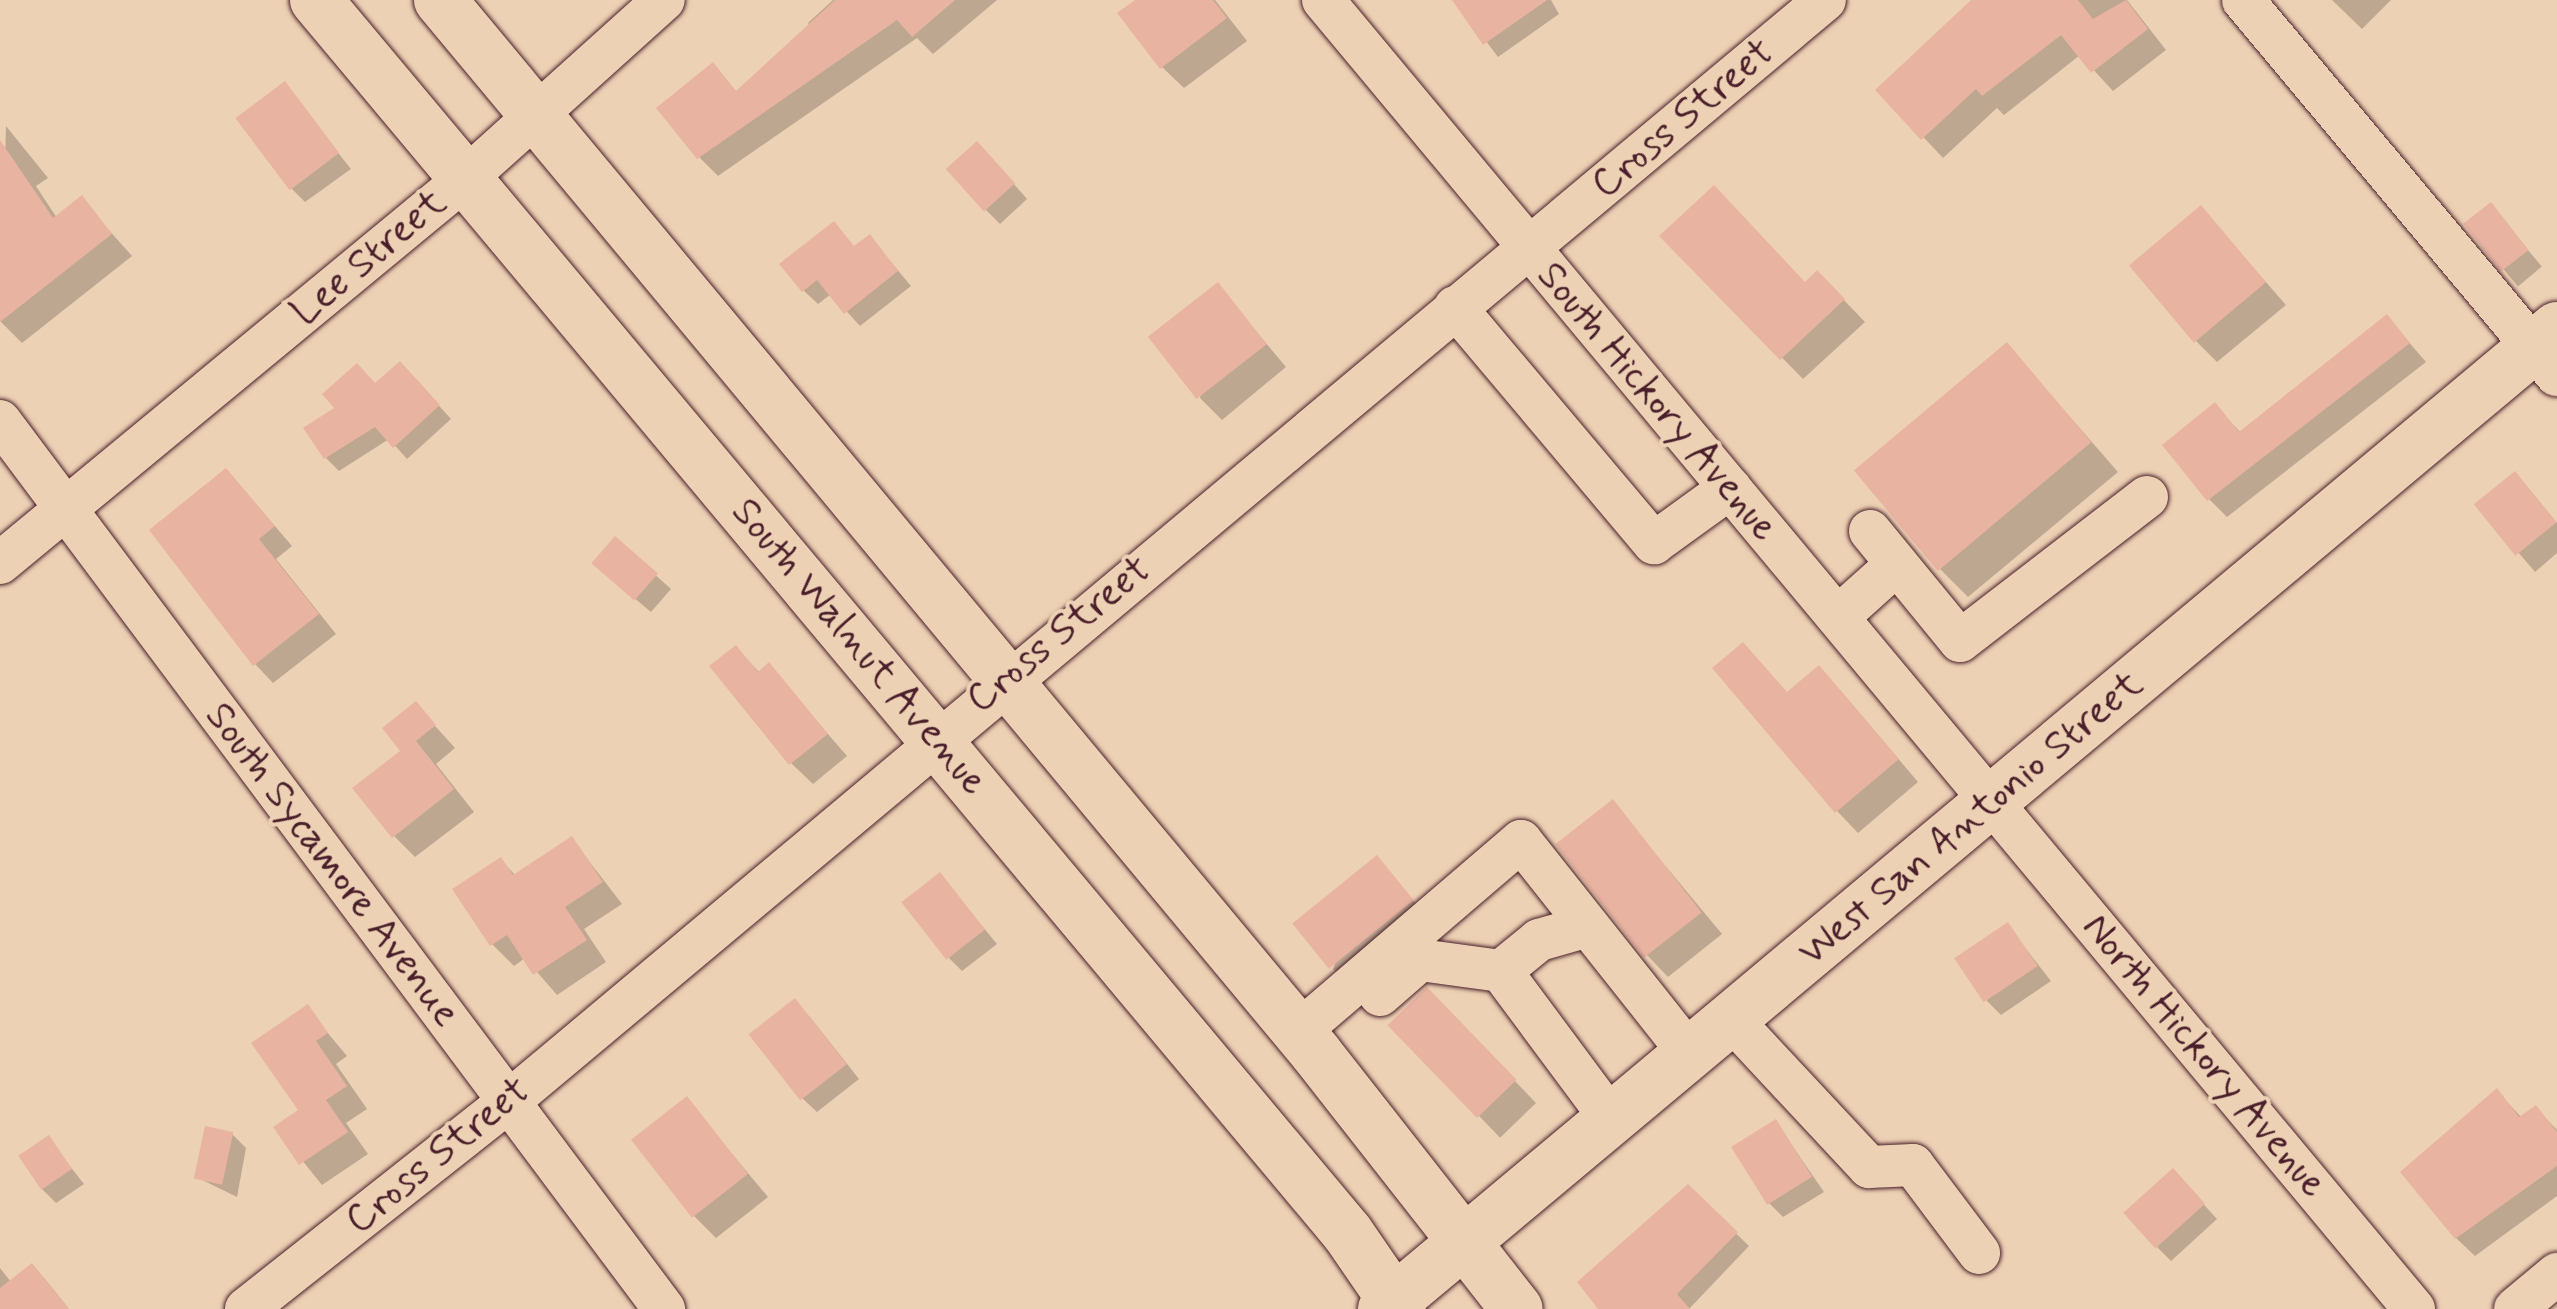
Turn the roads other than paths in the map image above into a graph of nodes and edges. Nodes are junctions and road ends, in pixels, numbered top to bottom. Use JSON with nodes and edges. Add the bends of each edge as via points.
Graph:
{"nodes":[{"id":1,"x":316,"y":0,"type":"edge"},
{"id":2,"x":440,"y":0,"type":"edge"},
{"id":3,"x":664,"y":0,"type":"edge"},
{"id":4,"x":1323,"y":0,"type":"edge"},
{"id":5,"x":1825,"y":0,"type":"edge"},
{"id":6,"x":2243,"y":0,"type":"edge"},
{"id":7,"x":532,"y":110,"type":"junction"},
{"id":8,"x":466,"y":178,"type":"junction"},
{"id":9,"x":1528,"y":248,"type":"junction"},
{"id":10,"x":1454,"y":307,"type":"junction"},
{"id":11,"x":2549,"y":350,"type":"edge"},
{"id":12,"x":0,"y":420,"type":"edge"},
{"id":13,"x":1730,"y":488,"type":"junction"},
{"id":14,"x":2147,"y":497,"type":"dead end"},
{"id":15,"x":67,"y":507,"type":"junction"},
{"id":16,"x":0,"y":563,"type":"edge"},
{"id":17,"x":1838,"y":616,"type":"junction"},
{"id":18,"x":1007,"y":680,"type":"junction"},
{"id":19,"x":934,"y":737,"type":"junction"},
{"id":20,"x":1994,"y":802,"type":"junction"},
{"id":21,"x":1588,"y":926,"type":"junction"},
{"id":22,"x":1501,"y":971,"type":"junction"},
{"id":23,"x":1730,"y":1018,"type":"junction"},
{"id":24,"x":1306,"y":1043,"type":"junction"},
{"id":25,"x":1689,"y":1053,"type":"junction"},
{"id":26,"x":508,"y":1102,"type":"junction"},
{"id":27,"x":1611,"y":1119,"type":"junction"},
{"id":28,"x":1460,"y":1242,"type":"junction"},
{"id":29,"x":1979,"y":1253,"type":"dead end"},
{"id":30,"x":2557,"y":1274,"type":"edge"},
{"id":31,"x":1392,"y":1306,"type":"edge"},
{"id":32,"x":246,"y":1309,"type":"edge"},
{"id":33,"x":664,"y":1309,"type":"edge"},
{"id":34,"x":1517,"y":1309,"type":"edge"},
{"id":35,"x":2414,"y":1309,"type":"edge"},
{"id":36,"x":2515,"y":1309,"type":"edge"}],
"edges":[{"from":1,"to":8,"type":"main road","name":"South Walnut Avenue"},
{"from":2,"to":7,"type":"main road"},
{"from":3,"to":7,"type":"street","name":"Lee Street"},
{"from":4,"to":9,"type":"street","name":"South Hickory Avenue"},
{"from":5,"to":9,"type":"street","name":"Cross Street"},
{"from":6,"to":11,"type":"street"},
{"from":7,"to":8,"type":"street","name":"Lee Street"},
{"from":7,"to":18,"type":"main road"},
{"from":8,"to":15,"type":"street","name":"Lee Street"},
{"from":8,"to":19,"type":"main road","name":"South Walnut Avenue"},
{"from":9,"to":10,"type":"street","name":"Cross Street"},
{"from":9,"to":13,"type":"street","name":"South Hickory Avenue"},
{"from":10,"to":13,"type":"street","via":[[1654,543]]},
{"from":10,"to":18,"type":"street","name":"Cross Street"},
{"from":11,"to":20,"type":"main road","name":"West San Antonio Street"},
{"from":12,"to":15,"type":"street","name":"South Sycamore Avenue"},
{"from":13,"to":17,"type":"street","name":"South Hickory Avenue"},
{"from":14,"to":17,"type":"street","via":[[1960,641],[1883,547]]},
{"from":15,"to":16,"type":"street","name":"Lee Street"},
{"from":15,"to":26,"type":"street","name":"South Sycamore Avenue"},
{"from":17,"to":20,"type":"street","name":"South Hickory Avenue"},
{"from":18,"to":19,"type":"street","name":"Cross Street"},
{"from":18,"to":24,"type":"main road"},
{"from":19,"to":26,"type":"street","name":"Cross Street"},
{"from":19,"to":31,"type":"main road","name":"South Walnut Avenue","via":[[1347,1232]]},
{"from":20,"to":23,"type":"main road","name":"West San Antonio Street"},
{"from":20,"to":35,"type":"street","name":"North Hickory Avenue"},
{"from":21,"to":22,"type":"street","via":[[1539,940]]},
{"from":21,"to":24,"type":"street","via":[[1520,841]]},
{"from":21,"to":25,"type":"street"},
{"from":22,"to":24,"type":"street","via":[[1420,960]]},
{"from":22,"to":27,"type":"street"},
{"from":23,"to":25,"type":"main road","name":"West San Antonio Street"},
{"from":23,"to":29,"type":"street","via":[[1869,1167],[1914,1165]]},
{"from":24,"to":28,"type":"main road"},
{"from":25,"to":27,"type":"main road","name":"West San Antonio Street"},
{"from":26,"to":32,"type":"street","name":"Cross Street"},
{"from":26,"to":33,"type":"street","name":"South Sycamore Avenue"},
{"from":27,"to":28,"type":"main road","name":"West San Antonio Street"},
{"from":28,"to":31,"type":"main road","name":"West San Antonio Street"},
{"from":28,"to":34,"type":"main road"},
{"from":30,"to":36,"type":"street"}]}
